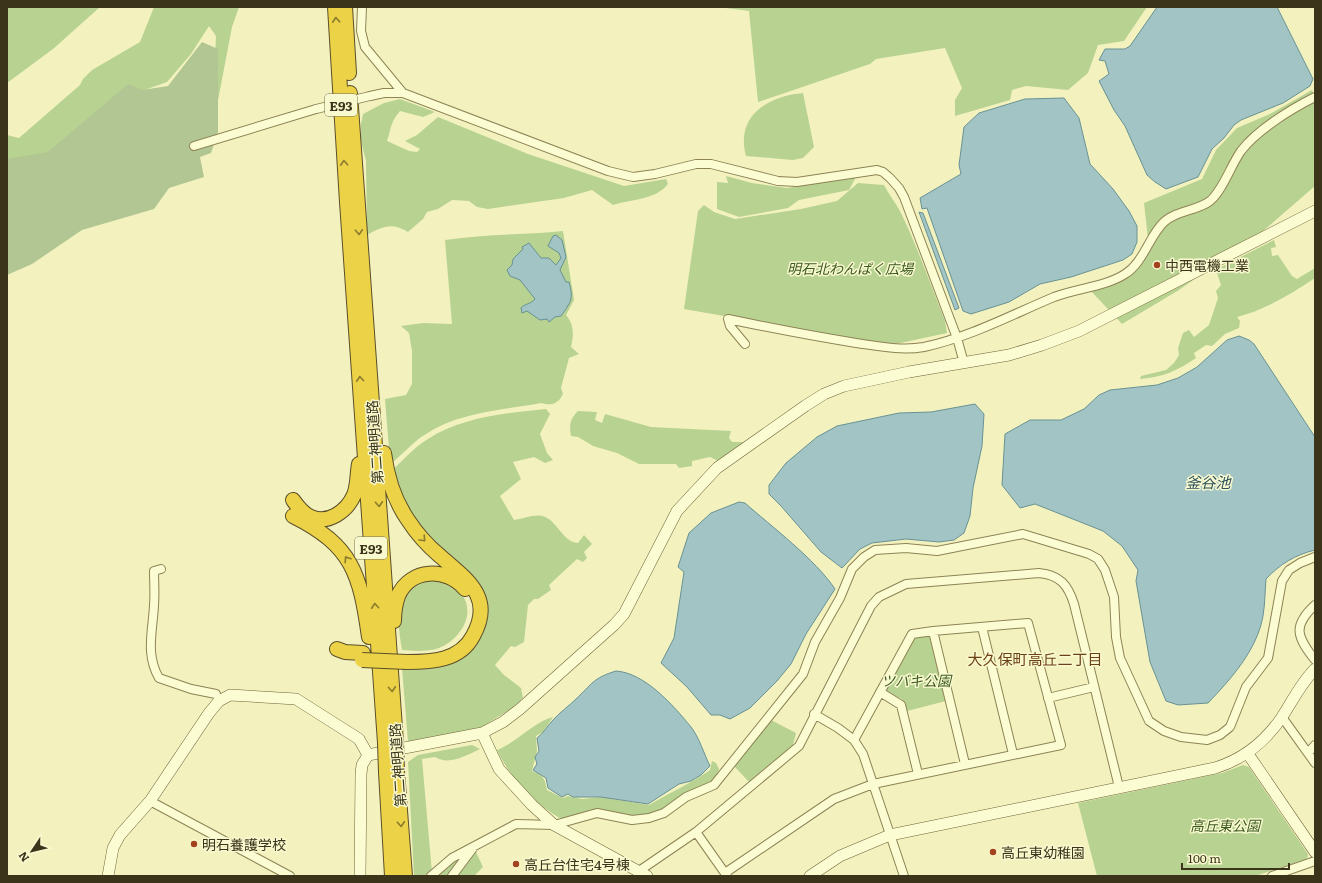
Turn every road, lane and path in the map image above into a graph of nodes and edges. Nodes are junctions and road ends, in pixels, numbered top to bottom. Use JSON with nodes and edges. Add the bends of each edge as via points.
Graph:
{"nodes":[{"id":1,"x":335,"y":7,"type":"edge"},
{"id":2,"x":345,"y":7,"type":"edge"},
{"id":3,"x":362,"y":7,"type":"edge"},
{"id":4,"x":403,"y":93,"type":"junction"},
{"id":5,"x":1315,"y":97,"type":"edge"},
{"id":6,"x":194,"y":146,"type":"dead end"},
{"id":7,"x":352,"y":198,"type":"junction"},
{"id":8,"x":1315,"y":211,"type":"edge"},
{"id":9,"x":957,"y":338,"type":"junction"},
{"id":10,"x":745,"y":344,"type":"dead end"},
{"id":11,"x":366,"y":353,"type":"junction"},
{"id":12,"x":964,"y":363,"type":"junction"},
{"id":13,"x":364,"y":439,"type":"junction"},
{"id":14,"x":293,"y":500,"type":"dead end"},
{"id":15,"x":293,"y":516,"type":"dead end"},
{"id":16,"x":1315,"y":557,"type":"edge"},
{"id":17,"x":161,"y":570,"type":"dead end"},
{"id":18,"x":1315,"y":605,"type":"edge"},
{"id":19,"x":982,"y":627,"type":"junction"},
{"id":20,"x":933,"y":631,"type":"junction"},
{"id":21,"x":389,"y":646,"type":"junction"},
{"id":22,"x":339,"y":654,"type":"dead end"},
{"id":23,"x":406,"y":658,"type":"junction"},
{"id":24,"x":1315,"y":660,"type":"edge"},
{"id":25,"x":1315,"y":669,"type":"edge"},
{"id":26,"x":1094,"y":688,"type":"junction"},
{"id":27,"x":880,"y":692,"type":"junction"},
{"id":28,"x":1048,"y":698,"type":"junction"},
{"id":29,"x":218,"y":701,"type":"junction"},
{"id":30,"x":381,"y":704,"type":"junction"},
{"id":31,"x":814,"y":714,"type":"junction"},
{"id":32,"x":1282,"y":717,"type":"junction"},
{"id":33,"x":482,"y":733,"type":"junction"},
{"id":34,"x":854,"y":740,"type":"junction"},
{"id":35,"x":390,"y":743,"type":"junction"},
{"id":36,"x":1315,"y":745,"type":"edge"},
{"id":37,"x":1308,"y":753,"type":"junction"},
{"id":38,"x":1013,"y":754,"type":"junction"},
{"id":39,"x":1248,"y":754,"type":"junction"},
{"id":40,"x":368,"y":755,"type":"junction"},
{"id":41,"x":1315,"y":763,"type":"edge"},
{"id":42,"x":965,"y":764,"type":"junction"},
{"id":43,"x":392,"y":772,"type":"junction"},
{"id":44,"x":918,"y":774,"type":"junction"},
{"id":45,"x":873,"y":784,"type":"junction"},
{"id":46,"x":1119,"y":787,"type":"junction"},
{"id":47,"x":150,"y":801,"type":"junction"},
{"id":48,"x":554,"y":825,"type":"junction"},
{"id":49,"x":696,"y":832,"type":"junction"},
{"id":50,"x":890,"y":835,"type":"junction"},
{"id":51,"x":474,"y":846,"type":"junction"},
{"id":52,"x":1315,"y":852,"type":"edge"},
{"id":53,"x":1315,"y":861,"type":"edge"},
{"id":54,"x":643,"y":873,"type":"edge"},
{"id":55,"x":726,"y":874,"type":"edge"},
{"id":56,"x":1284,"y":874,"type":"edge"},
{"id":57,"x":108,"y":876,"type":"edge"},
{"id":58,"x":290,"y":876,"type":"edge"},
{"id":59,"x":360,"y":876,"type":"edge"},
{"id":60,"x":392,"y":876,"type":"edge"},
{"id":61,"x":405,"y":876,"type":"edge"},
{"id":62,"x":431,"y":876,"type":"edge"},
{"id":63,"x":452,"y":876,"type":"edge"},
{"id":64,"x":810,"y":876,"type":"edge"},
{"id":65,"x":904,"y":876,"type":"edge"},
{"id":66,"x":1272,"y":876,"type":"edge"}],
"edges":[{"from":7,"to":1,"type":"highway","name":"第二神明道路","number":"E93","one_way":true},
{"from":2,"to":7,"type":"highway","name":"第二神明道路","number":"E93"},
{"from":3,"to":4,"type":"street","via":[[361,31],[365,47]]},
{"from":4,"to":6,"type":"street","bridge":true,"via":[[384,93],[316,109]]},
{"from":4,"to":9,"type":"street","via":[[600,169],[633,177],[696,164],[711,164],[778,181],[797,182],[854,172],[883,172],[904,197]]},
{"from":5,"to":9,"type":"street","via":[[1273,123],[1241,151],[1211,200],[1164,222],[1125,274],[1054,297],[1019,314]]},
{"from":7,"to":11,"type":"highway","name":"第二神明道路","number":"E93"},
{"from":7,"to":11,"type":"highway","name":"第二神明道路","number":"E93","one_way":true,"via":[[361,260]]},
{"from":8,"to":12,"type":"street","via":[[1079,331],[1009,355]]},
{"from":9,"to":10,"type":"street","via":[[924,347],[888,348],[728,319],[730,326]]},
{"from":9,"to":12,"type":"street"},
{"from":13,"to":11,"type":"highway","name":"第二神明道路","number":"E93","one_way":true},
{"from":11,"to":21,"type":"highway","name":"第二神明道路","number":"E93","one_way":true},
{"from":11,"to":23,"type":"highway","one_way":true,"via":[[391,486],[407,520],[421,538],[468,580],[475,589],[480,606],[477,629],[472,639],[457,653],[445,659]]},
{"from":12,"to":33,"type":"street","via":[[869,380],[824,394],[717,468],[677,511],[624,614],[520,709]]},
{"from":13,"to":14,"type":"highway","via":[[354,496],[341,512],[332,518],[311,517],[301,511]]},
{"from":30,"to":13,"type":"highway","name":"第二神明道路","number":"E93","one_way":true},
{"from":30,"to":15,"type":"highway","one_way":true,"via":[[373,671],[363,597],[353,568],[330,539]]},
{"from":16,"to":48,"type":"street","via":[[1289,570],[1282,582],[1268,658],[1246,687],[1230,727],[1220,735],[1207,740],[1181,737],[1164,731],[1149,721],[1120,658],[1114,597],[1105,570],[1098,559],[1023,534],[937,550],[875,550],[852,569],[840,598],[815,642],[803,674],[714,785],[686,796],[664,813],[649,818],[632,820],[597,813]]},
{"from":17,"to":29,"type":"street","via":[[154,571],[154,606],[150,635],[153,667],[159,678],[190,689],[216,694]]},
{"from":18,"to":24,"type":"street","via":[[1304,615],[1298,630],[1302,643]]},
{"from":19,"to":20,"type":"street"},
{"from":19,"to":28,"type":"street","via":[[1028,623]]},
{"from":19,"to":38,"type":"street"},
{"from":20,"to":27,"type":"street","via":[[912,634]]},
{"from":20,"to":42,"type":"street"},
{"from":21,"to":23,"type":"highway","via":[[398,595],[408,583],[421,575],[433,573],[447,575],[458,581],[469,593],[472,603],[474,613],[469,631],[458,644],[442,652]]},
{"from":21,"to":35,"type":"highway","name":"第二神明道路","number":"E93","one_way":true},
{"from":22,"to":23,"type":"highway","via":[[345,652],[362,657]]},
{"from":25,"to":32,"type":"street","via":[[1306,678]]},
{"from":26,"to":28,"type":"street"},
{"from":26,"to":31,"type":"street","via":[[1072,598],[1066,584],[1050,574],[906,584],[879,597],[871,606]]},
{"from":26,"to":46,"type":"street"},
{"from":27,"to":34,"type":"street"},
{"from":27,"to":44,"type":"street","via":[[901,705]]},
{"from":28,"to":38,"type":"street","via":[[1061,745]]},
{"from":29,"to":40,"type":"street","via":[[224,697],[242,695],[296,699],[359,739]]},
{"from":29,"to":47,"type":"street"},
{"from":30,"to":35,"type":"highway","name":"第二神明道路","number":"E93"},
{"from":31,"to":34,"type":"street"},
{"from":31,"to":49,"type":"street","via":[[799,746]]},
{"from":32,"to":37,"type":"street"},
{"from":32,"to":39,"type":"street"},
{"from":33,"to":40,"type":"street"},
{"from":33,"to":48,"type":"street","via":[[499,769]]},
{"from":34,"to":45,"type":"street","via":[[863,754]]},
{"from":35,"to":43,"type":"highway","name":"第二神明道路","number":"E93","bridge":true},
{"from":36,"to":37,"type":"street"},
{"from":37,"to":41,"type":"street"},
{"from":38,"to":42,"type":"street"},
{"from":39,"to":46,"type":"street","via":[[1230,764],[1215,768]]},
{"from":39,"to":52,"type":"street"},
{"from":40,"to":59,"type":"street","via":[[362,765],[361,774]]},
{"from":42,"to":44,"type":"street"},
{"from":43,"to":60,"type":"highway","name":"第二神明道路","number":"E93"},
{"from":43,"to":61,"type":"highway","name":"第二神明道路","number":"E93","one_way":true},
{"from":44,"to":45,"type":"street"},
{"from":45,"to":50,"type":"street"},
{"from":45,"to":55,"type":"street","via":[[834,799]]},
{"from":46,"to":50,"type":"street"},
{"from":47,"to":57,"type":"street","via":[[120,835],[113,848]]},
{"from":47,"to":58,"type":"street"},
{"from":48,"to":51,"type":"street","via":[[516,824]]},
{"from":48,"to":54,"type":"street"},
{"from":49,"to":54,"type":"street"},
{"from":49,"to":55,"type":"street"},
{"from":50,"to":64,"type":"street","via":[[840,856]]},
{"from":50,"to":65,"type":"street"},
{"from":51,"to":62,"type":"street","via":[[452,858]]},
{"from":51,"to":63,"type":"street"},
{"from":53,"to":56,"type":"street"},
{"from":56,"to":66,"type":"street"}]}
